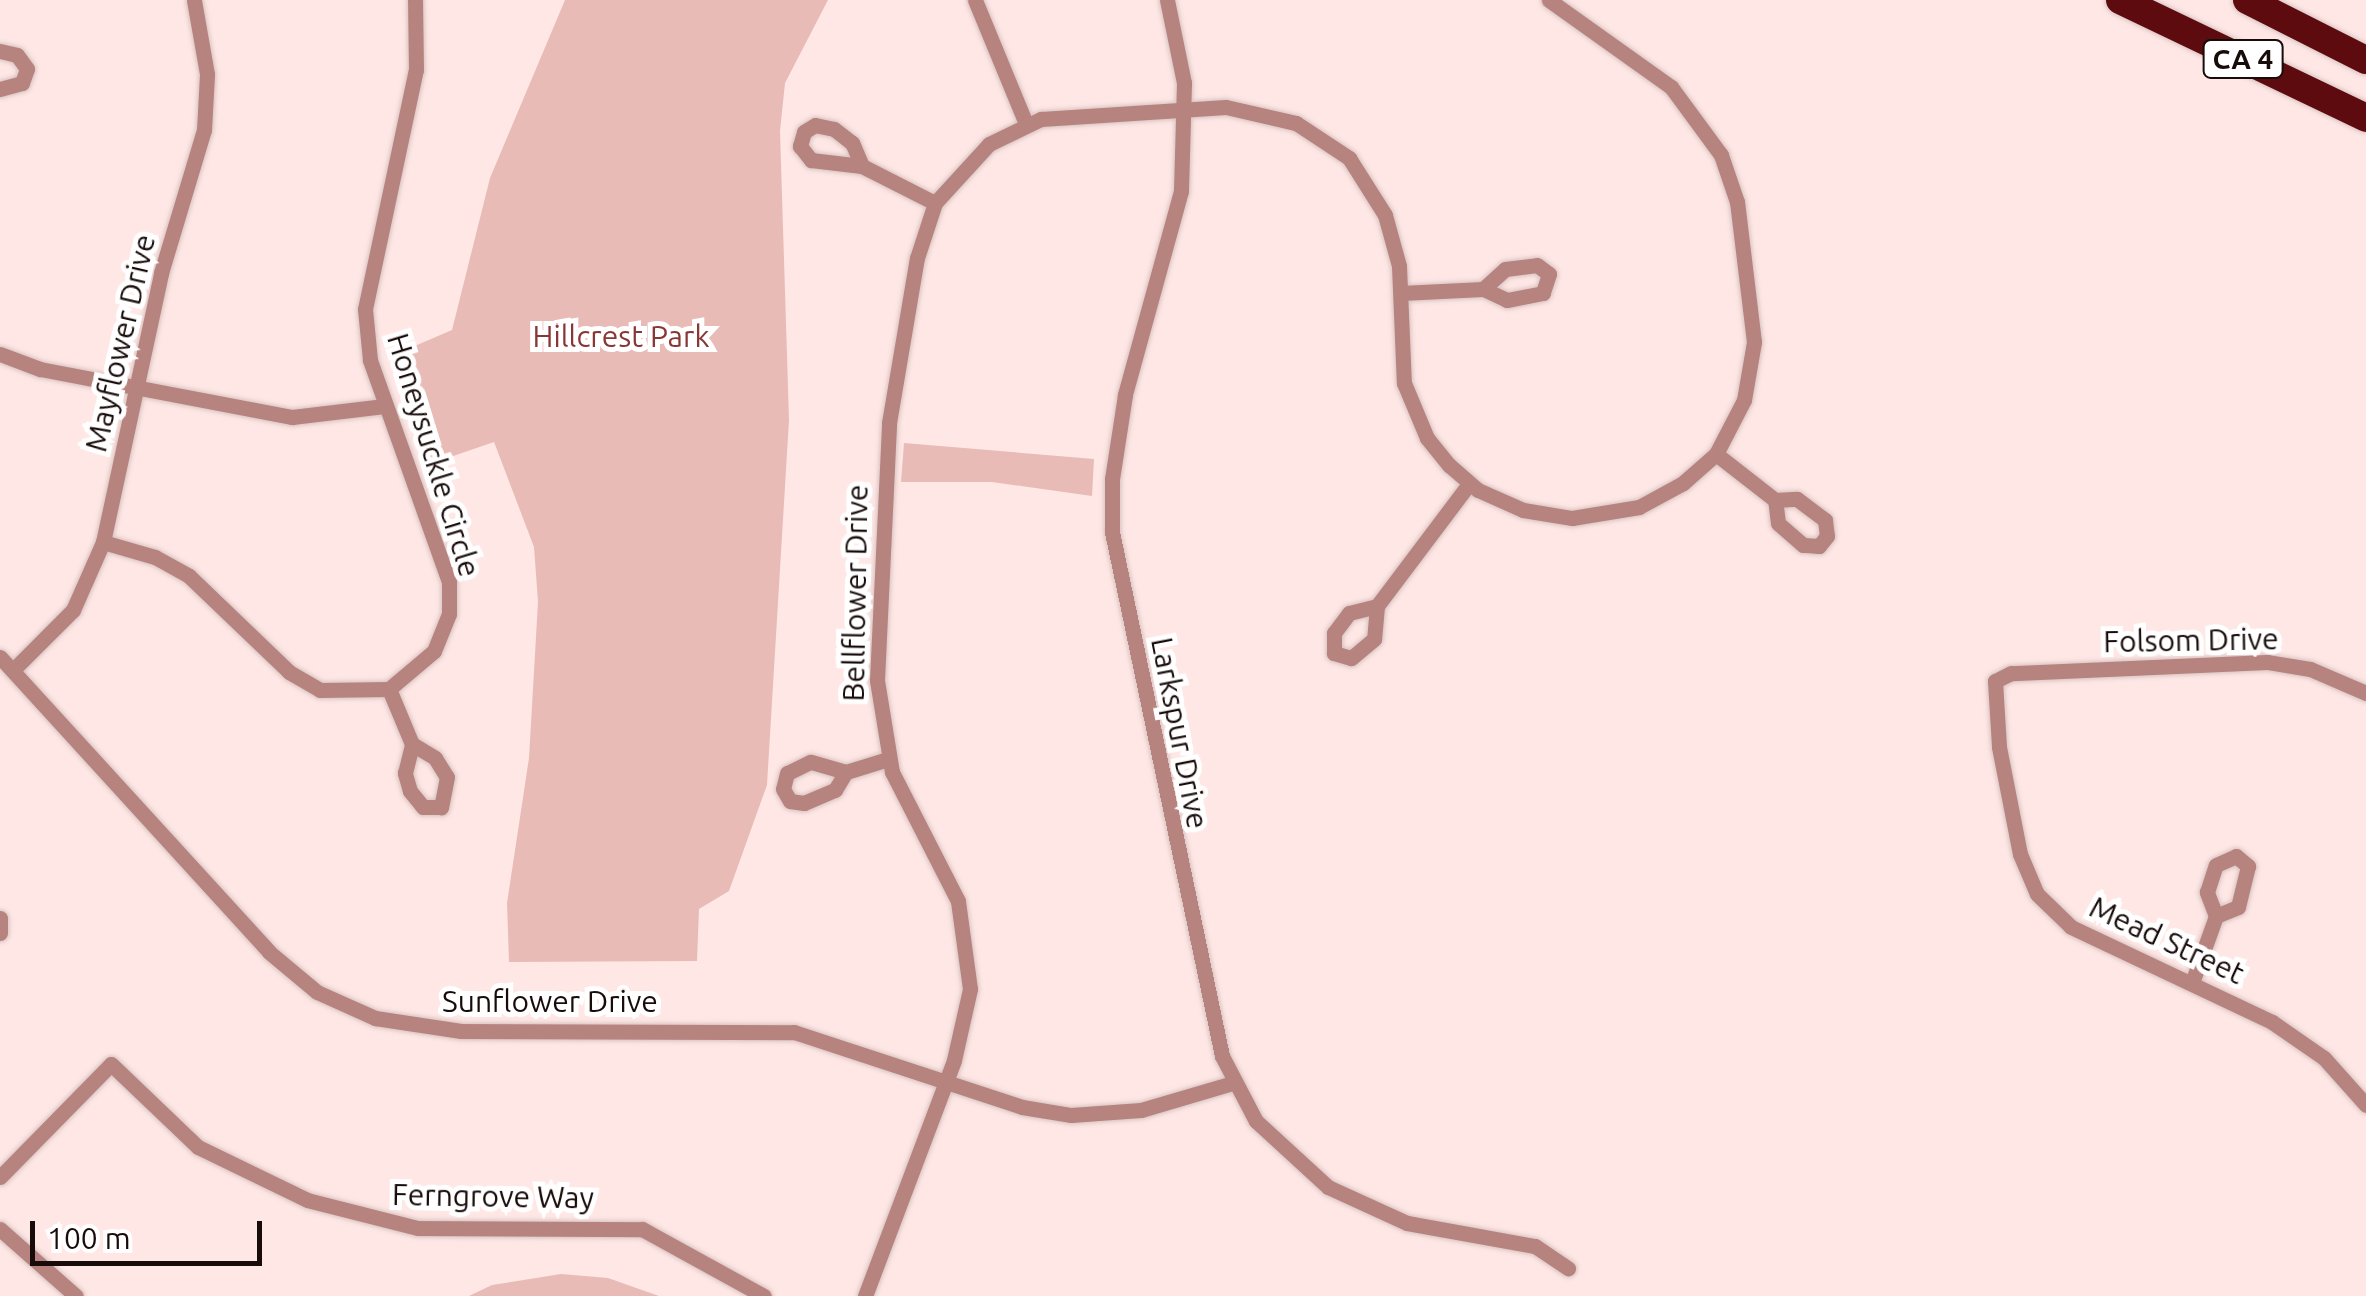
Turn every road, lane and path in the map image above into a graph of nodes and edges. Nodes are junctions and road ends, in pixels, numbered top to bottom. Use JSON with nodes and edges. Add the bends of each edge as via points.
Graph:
{"nodes":[{"id":1,"x":194,"y":0,"type":"edge"},
{"id":2,"x":414,"y":0,"type":"edge"},
{"id":3,"x":974,"y":0,"type":"edge"},
{"id":4,"x":1167,"y":0,"type":"edge"},
{"id":5,"x":1550,"y":0,"type":"edge"},
{"id":6,"x":2120,"y":0,"type":"edge"},
{"id":7,"x":2246,"y":0,"type":"edge"},
{"id":8,"x":0,"y":51,"type":"edge"},
{"id":9,"x":2366,"y":60,"type":"edge"},
{"id":10,"x":0,"y":89,"type":"edge"},
{"id":11,"x":1186,"y":107,"type":"junction"},
{"id":12,"x":2366,"y":118,"type":"edge"},
{"id":13,"x":1026,"y":124,"type":"junction"},
{"id":14,"x":862,"y":166,"type":"dead end"},
{"id":15,"x":935,"y":202,"type":"junction"},
{"id":16,"x":1483,"y":289,"type":"dead end"},
{"id":17,"x":1401,"y":292,"type":"junction"},
{"id":18,"x":0,"y":354,"type":"edge"},
{"id":19,"x":134,"y":386,"type":"junction"},
{"id":20,"x":384,"y":406,"type":"junction"},
{"id":21,"x":1716,"y":454,"type":"junction"},
{"id":22,"x":1469,"y":484,"type":"junction"},
{"id":23,"x":1774,"y":500,"type":"dead end"},
{"id":24,"x":103,"y":542,"type":"junction"},
{"id":25,"x":1377,"y":606,"type":"dead end"},
{"id":26,"x":0,"y":657,"type":"edge"},
{"id":27,"x":13,"y":670,"type":"junction"},
{"id":28,"x":2011,"y":673,"type":"joint"},
{"id":29,"x":389,"y":689,"type":"junction"},
{"id":30,"x":2366,"y":693,"type":"edge"},
{"id":31,"x":412,"y":744,"type":"dead end"},
{"id":32,"x":888,"y":759,"type":"junction"},
{"id":33,"x":846,"y":772,"type":"dead end"},
{"id":34,"x":2216,"y":916,"type":"dead end"},
{"id":35,"x":0,"y":918,"type":"edge"},
{"id":36,"x":0,"y":932,"type":"edge"},
{"id":37,"x":2193,"y":980,"type":"junction"},
{"id":38,"x":947,"y":1080,"type":"junction"},
{"id":39,"x":1233,"y":1083,"type":"junction"},
{"id":40,"x":2366,"y":1105,"type":"edge"},
{"id":41,"x":0,"y":1177,"type":"edge"},
{"id":42,"x":0,"y":1229,"type":"edge"},
{"id":43,"x":1568,"y":1268,"type":"dead end"},
{"id":44,"x":76,"y":1296,"type":"edge"},
{"id":45,"x":764,"y":1296,"type":"edge"},
{"id":46,"x":865,"y":1296,"type":"edge"}],
"edges":[{"from":1,"to":19,"type":"street","name":"Mayflower Drive","via":[[208,74],[204,130]]},
{"from":2,"to":20,"type":"street","name":"Honeysuckle Circle","via":[[416,70],[365,309]]},
{"from":3,"to":13,"type":"street"},
{"from":4,"to":11,"type":"street","name":"Larkspur Drive"},
{"from":5,"to":21,"type":"street","via":[[1672,87],[1706,128],[1731,176],[1754,342],[1744,400]]},
{"from":6,"to":12,"type":"highway","number":"CA 4"},
{"from":7,"to":9,"type":"highway","number":"CA 4"},
{"from":8,"to":10,"type":"street","via":[[17,55],[27,69],[22,83]]},
{"from":11,"to":13,"type":"street","name":"Bellflower Drive","via":[[1065,114]]},
{"from":11,"to":17,"type":"street","name":"Bellflower Drive","via":[[1274,115],[1335,145],[1385,215]]},
{"from":11,"to":39,"type":"street","name":"Larkspur Drive","via":[[1177,218],[1125,395],[1112,516],[1207,1003]]},
{"from":13,"to":15,"type":"street","name":"Bellflower Drive","via":[[970,160]]},
{"from":14,"to":15,"type":"street"},
{"from":15,"to":32,"type":"street","name":"Bellflower Drive","via":[[916,258],[888,431],[878,680]]},
{"from":16,"to":17,"type":"street"},
{"from":17,"to":22,"type":"street","name":"Bellflower Drive","via":[[1404,383],[1427,438]]},
{"from":18,"to":19,"type":"street"},
{"from":19,"to":20,"type":"street","via":[[304,418]]},
{"from":19,"to":24,"type":"street","name":"Mayflower Drive"},
{"from":20,"to":29,"type":"street","name":"Honeysuckle Circle","via":[[450,592],[434,651]]},
{"from":21,"to":22,"type":"street","via":[[1658,500],[1604,516],[1523,510]]},
{"from":21,"to":23,"type":"street"},
{"from":22,"to":25,"type":"street"},
{"from":24,"to":27,"type":"street","name":"Mayflower Drive","via":[[73,610]]},
{"from":24,"to":29,"type":"street","via":[[190,576],[312,686],[339,693]]},
{"from":26,"to":27,"type":"street","name":"Sunflower Drive"},
{"from":27,"to":38,"type":"street","name":"Sunflower Drive","via":[[270,952],[317,992],[358,1012],[461,1030],[794,1032]]},
{"from":28,"to":30,"type":"street","name":"Folsom Drive","via":[[2267,662],[2310,668]]},
{"from":28,"to":37,"type":"street","name":"Mead Street","via":[[1995,681],[1999,747],[2020,854],[2037,894],[2072,927],[2145,965]]},
{"from":29,"to":31,"type":"street"},
{"from":32,"to":33,"type":"street"},
{"from":32,"to":38,"type":"street","name":"Bellflower Drive","via":[[950,880],[967,938],[970,989]]},
{"from":34,"to":37,"type":"street"},
{"from":35,"to":36,"type":"street"},
{"from":37,"to":40,"type":"street","name":"Mead Street","via":[[2324,1058]]},
{"from":38,"to":39,"type":"street","name":"Sunflower Drive","via":[[1022,1107],[1071,1115],[1141,1110]]},
{"from":38,"to":46,"type":"street","name":"Bellflower Drive"},
{"from":39,"to":43,"type":"street","name":"Larkspur Drive","via":[[1281,1148],[1343,1196],[1408,1223],[1527,1244]]},
{"from":41,"to":45,"type":"street","name":"Ferngrove Way","via":[[110,1064],[198,1148],[307,1200],[418,1228],[642,1229]]},
{"from":42,"to":44,"type":"street"}]}
